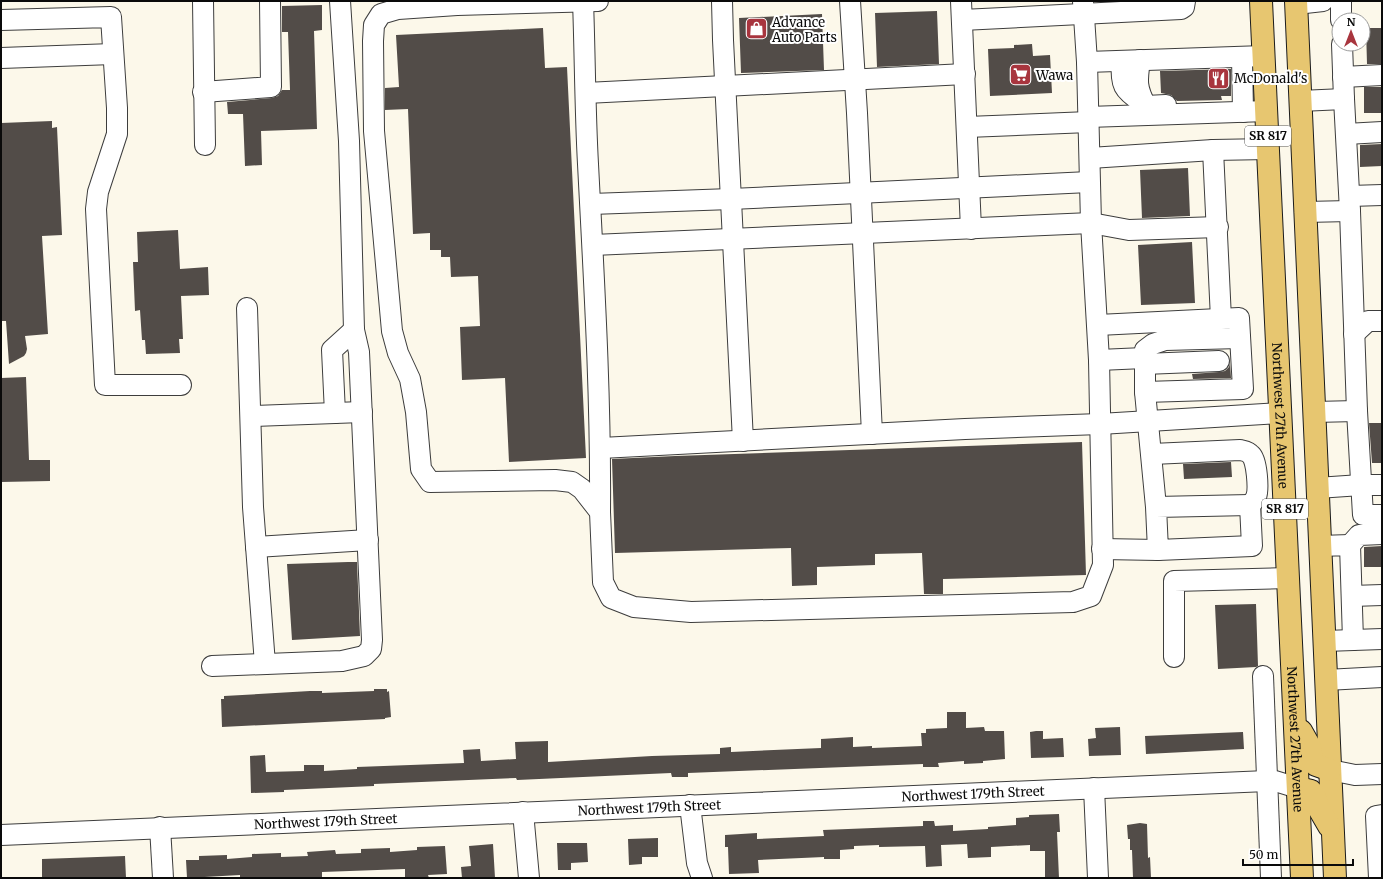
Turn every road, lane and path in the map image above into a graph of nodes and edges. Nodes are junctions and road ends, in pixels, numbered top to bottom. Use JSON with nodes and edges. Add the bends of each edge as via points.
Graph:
{"nodes":[{"id":1,"x":203,"y":1,"type":"edge"},
{"id":2,"x":270,"y":1,"type":"edge"},
{"id":3,"x":340,"y":1,"type":"edge"},
{"id":4,"x":588,"y":1,"type":"edge"},
{"id":5,"x":722,"y":1,"type":"edge"},
{"id":6,"x":850,"y":1,"type":"edge"},
{"id":7,"x":1185,"y":1,"type":"edge"},
{"id":8,"x":1261,"y":1,"type":"edge"},
{"id":9,"x":1324,"y":1,"type":"edge"},
{"id":10,"x":1341,"y":1,"type":"edge"},
{"id":11,"x":1296,"y":2,"type":"edge"},
{"id":12,"x":1084,"y":7,"type":"edge"},
{"id":13,"x":962,"y":11,"type":"edge"},
{"id":14,"x":1341,"y":12,"type":"edge"},
{"id":15,"x":1,"y":20,"type":"edge"},
{"id":16,"x":1342,"y":52,"type":"edge"},
{"id":17,"x":113,"y":54,"type":"junction"},
{"id":18,"x":1264,"y":56,"type":"junction"},
{"id":19,"x":1242,"y":57,"type":"junction"},
{"id":20,"x":1,"y":58,"type":"edge"},
{"id":21,"x":1131,"y":60,"type":"junction"},
{"id":22,"x":1087,"y":62,"type":"junction"},
{"id":23,"x":965,"y":74,"type":"junction"},
{"id":24,"x":1382,"y":75,"type":"edge"},
{"id":25,"x":1343,"y":77,"type":"junction"},
{"id":26,"x":855,"y":80,"type":"junction"},
{"id":27,"x":726,"y":86,"type":"junction"},
{"id":28,"x":203,"y":92,"type":"junction"},
{"id":29,"x":586,"y":92,"type":"junction"},
{"id":30,"x":1344,"y":99,"type":"junction"},
{"id":31,"x":1300,"y":100,"type":"junction"},
{"id":32,"x":1267,"y":111,"type":"junction"},
{"id":33,"x":1239,"y":112,"type":"junction"},
{"id":34,"x":1089,"y":119,"type":"junction"},
{"id":35,"x":967,"y":127,"type":"junction"},
{"id":36,"x":1382,"y":132,"type":"edge"},
{"id":37,"x":1346,"y":134,"type":"junction"},
{"id":38,"x":205,"y":145,"type":"dead end"},
{"id":39,"x":1268,"y":149,"type":"junction"},
{"id":40,"x":1213,"y":150,"type":"junction"},
{"id":41,"x":1090,"y":158,"type":"junction"},
{"id":42,"x":1089,"y":182,"type":"junction"},
{"id":43,"x":970,"y":188,"type":"junction"},
{"id":44,"x":861,"y":192,"type":"junction"},
{"id":45,"x":1382,"y":195,"type":"edge"},
{"id":46,"x":731,"y":199,"type":"junction"},
{"id":47,"x":591,"y":204,"type":"junction"},
{"id":48,"x":1350,"y":204,"type":"junction"},
{"id":49,"x":1305,"y":212,"type":"junction"},
{"id":50,"x":1091,"y":223,"type":"junction"},
{"id":51,"x":1218,"y":227,"type":"junction"},
{"id":52,"x":971,"y":229,"type":"junction"},
{"id":53,"x":863,"y":233,"type":"junction"},
{"id":54,"x":733,"y":239,"type":"junction"},
{"id":55,"x":593,"y":245,"type":"junction"},
{"id":56,"x":247,"y":308,"type":"dead end"},
{"id":57,"x":1221,"y":319,"type":"junction"},
{"id":58,"x":1382,"y":321,"type":"edge"},
{"id":59,"x":1098,"y":325,"type":"junction"},
{"id":60,"x":354,"y":330,"type":"junction"},
{"id":61,"x":1178,"y":330,"type":"junction"},
{"id":62,"x":1354,"y":334,"type":"junction"},
{"id":63,"x":1240,"y":338,"type":"junction"},
{"id":64,"x":1099,"y":360,"type":"junction"},
{"id":65,"x":1231,"y":360,"type":"junction"},
{"id":66,"x":1144,"y":361,"type":"junction"},
{"id":67,"x":181,"y":385,"type":"dead end"},
{"id":68,"x":1145,"y":388,"type":"junction"},
{"id":69,"x":1357,"y":411,"type":"junction"},
{"id":70,"x":349,"y":412,"type":"junction"},
{"id":71,"x":1314,"y":412,"type":"junction"},
{"id":72,"x":1280,"y":413,"type":"junction"},
{"id":73,"x":251,"y":416,"type":"junction"},
{"id":74,"x":1148,"y":421,"type":"junction"},
{"id":75,"x":1100,"y":424,"type":"junction"},
{"id":76,"x":872,"y":434,"type":"junction"},
{"id":77,"x":743,"y":441,"type":"junction"},
{"id":78,"x":601,"y":448,"type":"junction"},
{"id":79,"x":1152,"y":454,"type":"junction"},
{"id":80,"x":1361,"y":485,"type":"junction"},
{"id":81,"x":1382,"y":485,"type":"edge"},
{"id":82,"x":1317,"y":488,"type":"junction"},
{"id":83,"x":1250,"y":505,"type":"junction"},
{"id":84,"x":1156,"y":507,"type":"junction"},
{"id":85,"x":600,"y":512,"type":"junction"},
{"id":86,"x":1382,"y":515,"type":"edge"},
{"id":87,"x":1382,"y":534,"type":"edge"},
{"id":88,"x":368,"y":540,"type":"junction"},
{"id":89,"x":1350,"y":545,"type":"junction"},
{"id":90,"x":1320,"y":546,"type":"junction"},
{"id":91,"x":256,"y":547,"type":"junction"},
{"id":92,"x":1102,"y":549,"type":"junction"},
{"id":93,"x":1158,"y":550,"type":"junction"},
{"id":94,"x":1288,"y":578,"type":"junction"},
{"id":95,"x":1382,"y":595,"type":"edge"},
{"id":96,"x":1352,"y":596,"type":"junction"},
{"id":97,"x":1382,"y":639,"type":"edge"},
{"id":98,"x":1353,"y":640,"type":"junction"},
{"id":99,"x":1325,"y":641,"type":"junction"},
{"id":100,"x":1174,"y":657,"type":"dead end"},
{"id":101,"x":264,"y":664,"type":"junction"},
{"id":102,"x":212,"y":666,"type":"dead end"},
{"id":103,"x":1263,"y":676,"type":"dead end"},
{"id":104,"x":1382,"y":677,"type":"edge"},
{"id":105,"x":1326,"y":680,"type":"junction"},
{"id":106,"x":1294,"y":720,"type":"junction"},
{"id":107,"x":1330,"y":770,"type":"junction"},
{"id":108,"x":1382,"y":774,"type":"edge"},
{"id":109,"x":1267,"y":780,"type":"junction"},
{"id":110,"x":1094,"y":788,"type":"junction"},
{"id":111,"x":1298,"y":788,"type":"junction"},
{"id":112,"x":690,"y":805,"type":"junction"},
{"id":113,"x":523,"y":812,"type":"junction"},
{"id":114,"x":1382,"y":815,"type":"edge"},
{"id":115,"x":160,"y":827,"type":"junction"},
{"id":116,"x":1333,"y":833,"type":"junction"},
{"id":117,"x":1,"y":835,"type":"edge"},
{"id":118,"x":163,"y":878,"type":"edge"},
{"id":119,"x":529,"y":878,"type":"edge"},
{"id":120,"x":702,"y":878,"type":"edge"},
{"id":121,"x":1098,"y":878,"type":"edge"},
{"id":122,"x":1271,"y":878,"type":"edge"},
{"id":123,"x":1302,"y":878,"type":"edge"},
{"id":124,"x":1335,"y":878,"type":"edge"},
{"id":125,"x":1379,"y":878,"type":"edge"}],
"edges":[{"from":1,"to":28,"type":"street"},
{"from":2,"to":28,"type":"street","via":[[271,87]]},
{"from":3,"to":60,"type":"street","via":[[349,141]]},
{"from":4,"to":29,"type":"street"},
{"from":4,"to":85,"type":"street","via":[[398,8],[381,14],[374,25],[373,41],[374,131],[392,331],[398,353],[410,379],[416,412],[420,469],[430,482],[572,482],[582,489]]},
{"from":5,"to":27,"type":"street"},
{"from":6,"to":26,"type":"street"},
{"from":7,"to":12,"type":"street","via":[[1184,7],[1181,8]]},
{"from":8,"to":18,"type":"main road","name":"Northwest 27th Avenue","number":"SR 817"},
{"from":9,"to":11,"type":"street"},
{"from":10,"to":14,"type":"street"},
{"from":11,"to":31,"type":"main road","number":"SR 817"},
{"from":12,"to":13,"type":"street"},
{"from":12,"to":22,"type":"street"},
{"from":13,"to":23,"type":"street"},
{"from":15,"to":17,"type":"street","via":[[111,17]]},
{"from":16,"to":25,"type":"street"},
{"from":17,"to":20,"type":"street"},
{"from":17,"to":67,"type":"street","via":[[117,134],[98,192],[96,209],[105,385]]},
{"from":18,"to":19,"type":"street"},
{"from":18,"to":32,"type":"main road","name":"Northwest 27th Avenue","number":"SR 817"},
{"from":19,"to":21,"type":"street"},
{"from":19,"to":33,"type":"street"},
{"from":21,"to":22,"type":"street"},
{"from":21,"to":33,"type":"street","via":[[1138,76],[1138,92],[1146,106],[1220,104]]},
{"from":22,"to":34,"type":"street"},
{"from":23,"to":26,"type":"street"},
{"from":23,"to":35,"type":"street"},
{"from":24,"to":25,"type":"street"},
{"from":25,"to":30,"type":"street"},
{"from":26,"to":27,"type":"street"},
{"from":26,"to":44,"type":"street"},
{"from":27,"to":29,"type":"street"},
{"from":27,"to":46,"type":"street"},
{"from":28,"to":38,"type":"street"},
{"from":29,"to":47,"type":"street"},
{"from":30,"to":31,"type":"street"},
{"from":30,"to":37,"type":"street"},
{"from":31,"to":49,"type":"main road","number":"SR 817"},
{"from":32,"to":33,"type":"street"},
{"from":32,"to":39,"type":"main road","name":"Northwest 27th Avenue","number":"SR 817"},
{"from":33,"to":34,"type":"street","via":[[1161,113]]},
{"from":34,"to":35,"type":"street"},
{"from":34,"to":41,"type":"street"},
{"from":35,"to":43,"type":"street"},
{"from":36,"to":37,"type":"street"},
{"from":37,"to":48,"type":"street"},
{"from":39,"to":40,"type":"street"},
{"from":39,"to":72,"type":"main road","name":"Northwest 27th Avenue","number":"SR 817"},
{"from":40,"to":41,"type":"street"},
{"from":40,"to":51,"type":"street"},
{"from":41,"to":42,"type":"street"},
{"from":42,"to":43,"type":"street"},
{"from":42,"to":50,"type":"street"},
{"from":43,"to":44,"type":"street"},
{"from":43,"to":52,"type":"street"},
{"from":44,"to":46,"type":"street"},
{"from":44,"to":53,"type":"street"},
{"from":45,"to":48,"type":"street"},
{"from":46,"to":47,"type":"street"},
{"from":46,"to":54,"type":"street"},
{"from":47,"to":55,"type":"street"},
{"from":48,"to":49,"type":"street"},
{"from":48,"to":62,"type":"street"},
{"from":49,"to":71,"type":"main road","number":"SR 817"},
{"from":50,"to":51,"type":"street","via":[[1130,230]]},
{"from":50,"to":52,"type":"street"},
{"from":50,"to":59,"type":"street"},
{"from":51,"to":57,"type":"street"},
{"from":52,"to":53,"type":"street"},
{"from":53,"to":54,"type":"street"},
{"from":53,"to":76,"type":"street"},
{"from":54,"to":55,"type":"street"},
{"from":54,"to":77,"type":"street"},
{"from":55,"to":78,"type":"street"},
{"from":56,"to":73,"type":"street"},
{"from":57,"to":61,"type":"street"},
{"from":57,"to":63,"type":"street","via":[[1239,318]]},
{"from":58,"to":62,"type":"street","via":[[1368,321]]},
{"from":59,"to":61,"type":"street"},
{"from":59,"to":64,"type":"street"},
{"from":60,"to":70,"type":"street","via":[[359,352]]},
{"from":60,"to":70,"type":"street","via":[[332,350]]},
{"from":61,"to":63,"type":"street"},
{"from":61,"to":66,"type":"street","via":[[1145,350]]},
{"from":62,"to":69,"type":"street"},
{"from":63,"to":65,"type":"street"},
{"from":64,"to":66,"type":"street"},
{"from":64,"to":75,"type":"street"},
{"from":65,"to":66,"type":"street"},
{"from":65,"to":68,"type":"street","via":[[1233,381],[1243,389]]},
{"from":66,"to":68,"type":"street"},
{"from":68,"to":74,"type":"street"},
{"from":69,"to":71,"type":"street"},
{"from":69,"to":80,"type":"street"},
{"from":70,"to":73,"type":"street"},
{"from":70,"to":88,"type":"street"},
{"from":71,"to":72,"type":"main road"},
{"from":71,"to":82,"type":"main road","number":"SR 817"},
{"from":72,"to":74,"type":"street"},
{"from":72,"to":94,"type":"main road","name":"Northwest 27th Avenue","number":"SR 817"},
{"from":73,"to":91,"type":"street"},
{"from":74,"to":75,"type":"street"},
{"from":74,"to":79,"type":"street"},
{"from":75,"to":76,"type":"street"},
{"from":75,"to":92,"type":"street"},
{"from":76,"to":77,"type":"street"},
{"from":77,"to":78,"type":"street"},
{"from":78,"to":85,"type":"street"},
{"from":79,"to":83,"type":"street","via":[[1247,451],[1256,463],[1257,481],[1256,498]]},
{"from":79,"to":84,"type":"street"},
{"from":80,"to":81,"type":"street"},
{"from":80,"to":82,"type":"street"},
{"from":80,"to":86,"type":"street","via":[[1362,515]]},
{"from":82,"to":90,"type":"main road","number":"SR 817"},
{"from":83,"to":84,"type":"street"},
{"from":83,"to":93,"type":"street","via":[[1252,546]]},
{"from":84,"to":93,"type":"street"},
{"from":85,"to":92,"type":"street","via":[[603,582],[611,598],[634,607],[684,611],[1073,602],[1091,596],[1103,565]]},
{"from":87,"to":89,"type":"street","via":[[1359,535]]},
{"from":88,"to":91,"type":"street"},
{"from":88,"to":101,"type":"street","via":[[371,649],[364,656],[342,661]]},
{"from":89,"to":90,"type":"street"},
{"from":89,"to":96,"type":"street"},
{"from":90,"to":99,"type":"main road","number":"SR 817"},
{"from":91,"to":101,"type":"street"},
{"from":92,"to":93,"type":"street"},
{"from":94,"to":100,"type":"street","via":[[1174,581]]},
{"from":94,"to":106,"type":"main road","name":"Northwest 27th Avenue","number":"SR 817"},
{"from":95,"to":96,"type":"street"},
{"from":96,"to":98,"type":"street"},
{"from":97,"to":98,"type":"street"},
{"from":98,"to":99,"type":"street"},
{"from":99,"to":105,"type":"main road","number":"SR 817"},
{"from":101,"to":102,"type":"street"},
{"from":103,"to":109,"type":"street"},
{"from":104,"to":105,"type":"street"},
{"from":105,"to":107,"type":"main road","number":"SR 817"},
{"from":106,"to":107,"type":"main road","via":[[1310,747],[1313,762]]},
{"from":106,"to":111,"type":"main road","name":"Northwest 27th Avenue","number":"SR 817"},
{"from":107,"to":108,"type":"street","via":[[1355,775]]},
{"from":107,"to":116,"type":"main road","number":"SR 817"},
{"from":109,"to":110,"type":"street","name":"Northwest 179th Street"},
{"from":109,"to":111,"type":"street","name":"Northwest 179th Street"},
{"from":109,"to":122,"type":"street"},
{"from":110,"to":112,"type":"street","name":"Northwest 179th Street"},
{"from":110,"to":121,"type":"street"},
{"from":111,"to":116,"type":"main road","via":[[1310,791],[1314,795]]},
{"from":111,"to":123,"type":"main road","name":"Northwest 27th Avenue","number":"SR 817"},
{"from":112,"to":113,"type":"street","name":"Northwest 179th Street"},
{"from":112,"to":120,"type":"street","via":[[697,862]]},
{"from":113,"to":115,"type":"street","name":"Northwest 179th Street"},
{"from":113,"to":119,"type":"street"},
{"from":114,"to":125,"type":"street","via":[[1376,816]]},
{"from":115,"to":117,"type":"street","name":"Northwest 179th Street"},
{"from":115,"to":118,"type":"street"},
{"from":116,"to":124,"type":"main road","number":"SR 817"}]}
